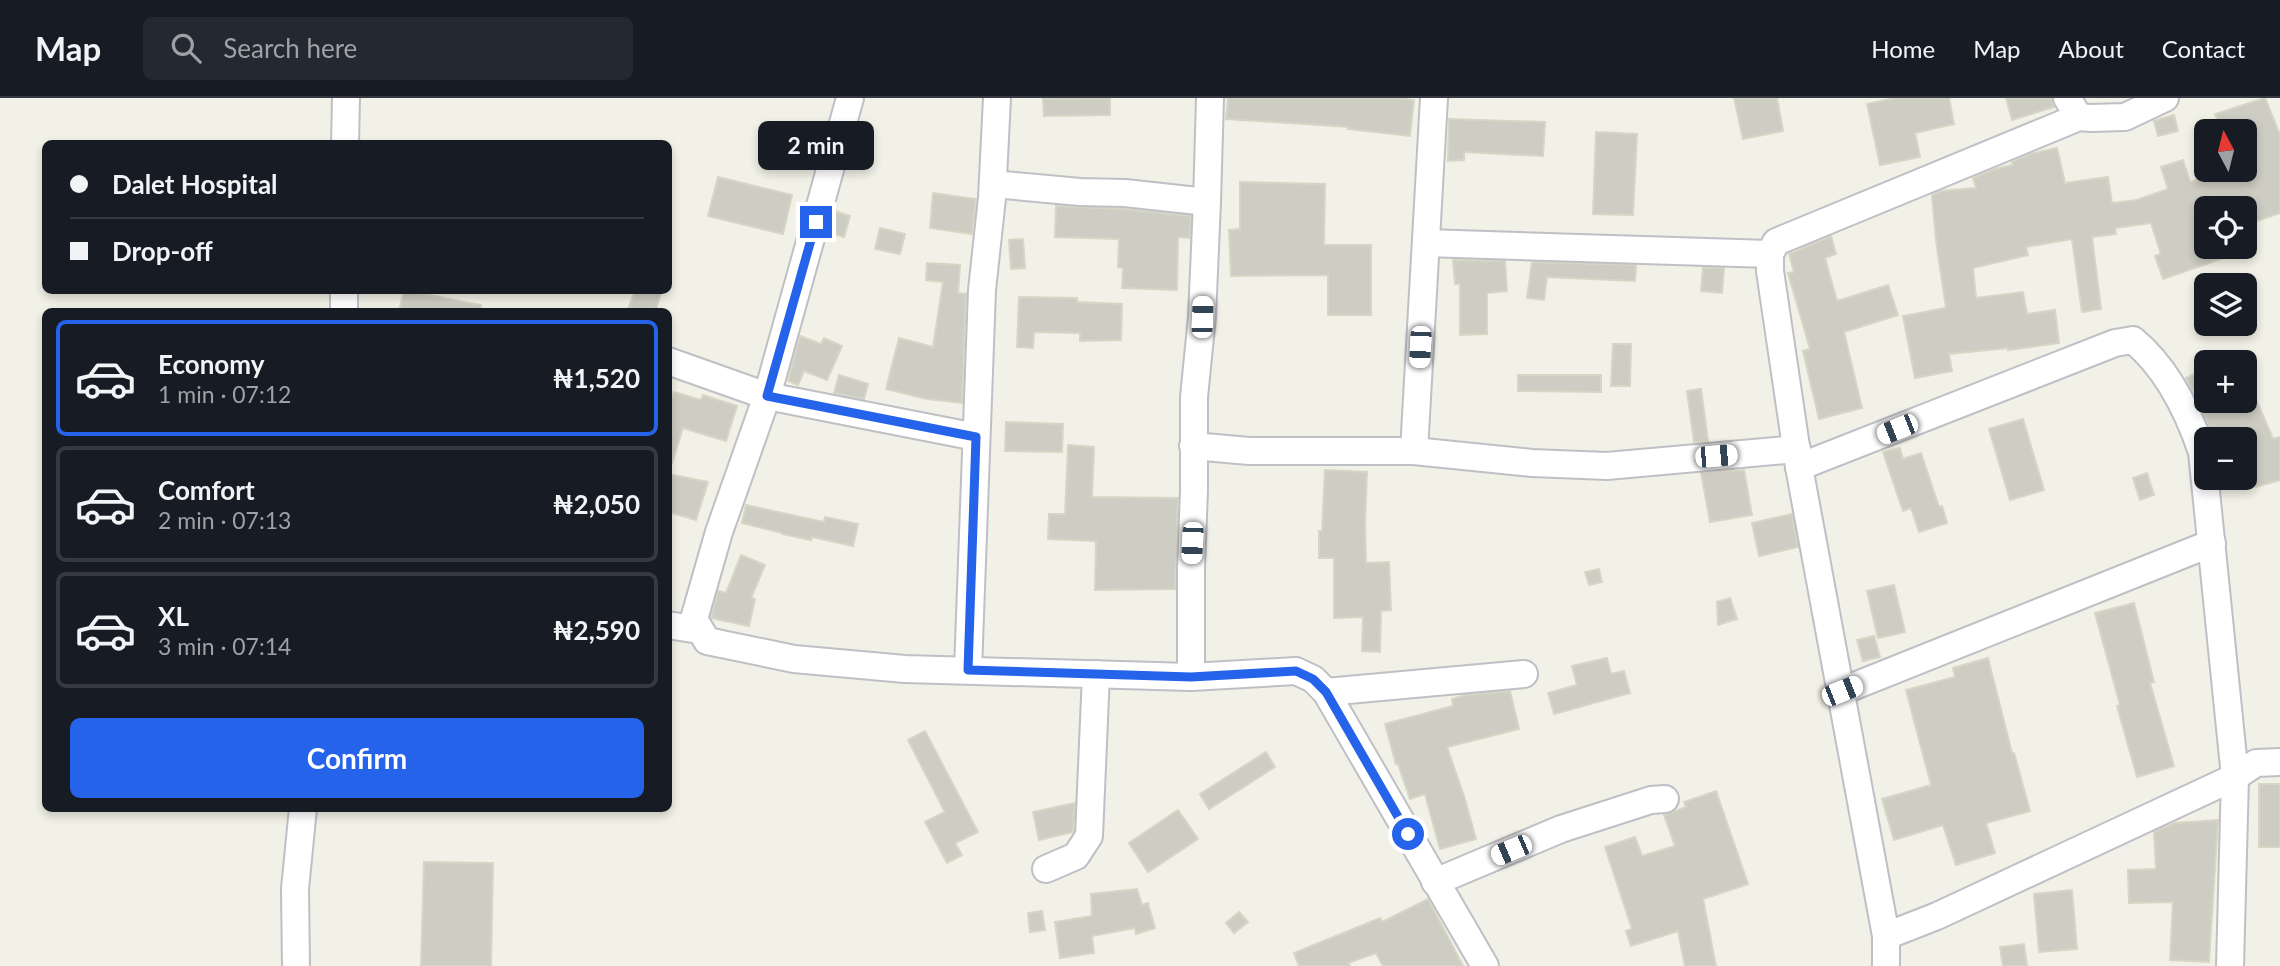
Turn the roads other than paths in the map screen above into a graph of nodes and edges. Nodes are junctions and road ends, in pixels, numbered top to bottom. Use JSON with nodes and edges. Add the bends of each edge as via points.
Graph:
{"nodes":[{"id":1,"x":346,"y":98,"type":"edge"},
{"id":2,"x":850,"y":98,"type":"edge"},
{"id":3,"x":997,"y":98,"type":"edge"},
{"id":4,"x":1210,"y":98,"type":"edge"},
{"id":5,"x":1434,"y":98,"type":"edge"},
{"id":6,"x":2165,"y":98,"type":"edge"},
{"id":7,"x":2073,"y":107,"type":"edge"},
{"id":8,"x":345,"y":140,"type":"edge"},
{"id":9,"x":993,"y":184,"type":"junction"},
{"id":10,"x":1207,"y":202,"type":"junction"},
{"id":11,"x":1426,"y":243,"type":"junction"},
{"id":12,"x":1770,"y":254,"type":"junction"},
{"id":13,"x":672,"y":362,"type":"edge"},
{"id":14,"x":767,"y":396,"type":"junction"},
{"id":15,"x":976,"y":437,"type":"junction"},
{"id":16,"x":1193,"y":446,"type":"junction"},
{"id":17,"x":1414,"y":451,"type":"junction"},
{"id":18,"x":1798,"y":458,"type":"junction"},
{"id":19,"x":2212,"y":542,"type":"junction"},
{"id":20,"x":672,"y":626,"type":"edge"},
{"id":21,"x":699,"y":630,"type":"junction"},
{"id":22,"x":968,"y":670,"type":"junction"},
{"id":23,"x":1096,"y":674,"type":"junction"},
{"id":24,"x":1524,"y":674,"type":"dead end"},
{"id":25,"x":1191,"y":677,"type":"junction"},
{"id":26,"x":1842,"y":691,"type":"junction"},
{"id":27,"x":1326,"y":692,"type":"junction"},
{"id":28,"x":2280,"y":762,"type":"edge"},
{"id":29,"x":2235,"y":777,"type":"junction"},
{"id":30,"x":1665,"y":799,"type":"dead end"},
{"id":31,"x":303,"y":812,"type":"edge"},
{"id":32,"x":1046,"y":869,"type":"dead end"},
{"id":33,"x":1435,"y":882,"type":"junction"},
{"id":34,"x":1886,"y":936,"type":"junction"},
{"id":35,"x":296,"y":966,"type":"edge"},
{"id":36,"x":1485,"y":966,"type":"edge"},
{"id":37,"x":1886,"y":966,"type":"edge"},
{"id":38,"x":2230,"y":966,"type":"edge"}],
"edges":[{"from":1,"to":8,"type":"street"},
{"from":2,"to":14,"type":"street"},
{"from":3,"to":9,"type":"street"},
{"from":4,"to":10,"type":"street"},
{"from":5,"to":11,"type":"street"},
{"from":6,"to":7,"type":"street","via":[[2125,117],[2091,118]]},
{"from":7,"to":12,"type":"street","via":[[1776,242]]},
{"from":9,"to":10,"type":"street"},
{"from":9,"to":15,"type":"street","via":[[982,290]]},
{"from":10,"to":16,"type":"street"},
{"from":11,"to":12,"type":"street"},
{"from":11,"to":17,"type":"street"},
{"from":12,"to":18,"type":"street"},
{"from":13,"to":14,"type":"street"},
{"from":14,"to":15,"type":"street"},
{"from":14,"to":21,"type":"street","via":[[715,544],[694,620]]},
{"from":15,"to":22,"type":"street"},
{"from":16,"to":17,"type":"street","via":[[1249,451]]},
{"from":16,"to":25,"type":"street"},
{"from":17,"to":18,"type":"street","via":[[1607,466]]},
{"from":18,"to":19,"type":"street","via":[[2133,340],[2148,353],[2195,430],[2202,452]]},
{"from":18,"to":26,"type":"street"},
{"from":19,"to":26,"type":"street"},
{"from":19,"to":29,"type":"street"},
{"from":20,"to":21,"type":"street"},
{"from":21,"to":22,"type":"street","via":[[707,641],[794,659]]},
{"from":22,"to":23,"type":"street"},
{"from":23,"to":25,"type":"street"},
{"from":23,"to":32,"type":"street","via":[[1089,836],[1076,856]]},
{"from":24,"to":27,"type":"street"},
{"from":25,"to":27,"type":"street","via":[[1296,671]]},
{"from":26,"to":34,"type":"street"},
{"from":27,"to":33,"type":"street"},
{"from":28,"to":29,"type":"street","via":[[2256,762]]},
{"from":29,"to":34,"type":"street"},
{"from":29,"to":38,"type":"street"},
{"from":30,"to":33,"type":"street","via":[[1561,829]]},
{"from":31,"to":35,"type":"street","via":[[295,889]]},
{"from":33,"to":36,"type":"street"},
{"from":34,"to":37,"type":"street"}]}
